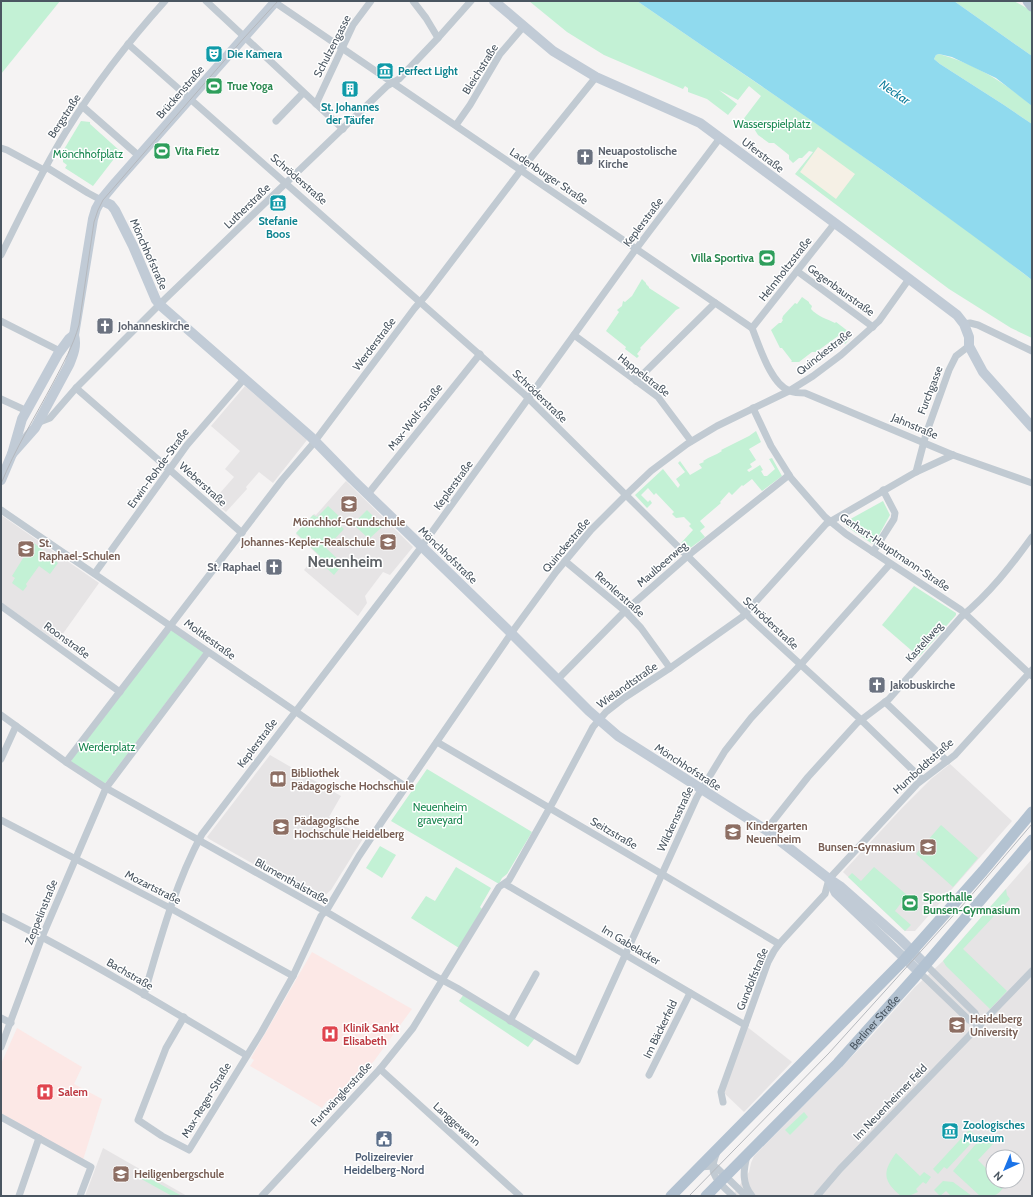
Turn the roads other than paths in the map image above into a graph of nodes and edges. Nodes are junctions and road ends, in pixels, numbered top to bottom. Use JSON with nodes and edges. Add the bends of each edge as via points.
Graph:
{"nodes":[{"id":1,"x":164,"y":1,"type":"edge"},
{"id":2,"x":206,"y":1,"type":"edge"},
{"id":3,"x":371,"y":1,"type":"edge"},
{"id":4,"x":413,"y":1,"type":"edge"},
{"id":5,"x":470,"y":1,"type":"edge"},
{"id":6,"x":494,"y":1,"type":"edge"},
{"id":7,"x":1028,"y":1,"type":"edge"},
{"id":8,"x":275,"y":2,"type":"edge"},
{"id":9,"x":1032,"y":6,"type":"edge"},
{"id":10,"x":524,"y":26,"type":"junction"},
{"id":11,"x":244,"y":37,"type":"junction"},
{"id":12,"x":438,"y":38,"type":"junction"},
{"id":13,"x":128,"y":44,"type":"junction"},
{"id":14,"x":341,"y":48,"type":"junction"},
{"id":15,"x":596,"y":77,"type":"junction"},
{"id":16,"x":393,"y":83,"type":"junction"},
{"id":17,"x":303,"y":93,"type":"junction"},
{"id":18,"x":190,"y":99,"type":"junction"},
{"id":19,"x":316,"y":104,"type":"junction"},
{"id":20,"x":82,"y":106,"type":"junction"},
{"id":21,"x":276,"y":121,"type":"dead end"},
{"id":22,"x":456,"y":125,"type":"junction"},
{"id":23,"x":343,"y":129,"type":"junction"},
{"id":24,"x":720,"y":138,"type":"junction"},
{"id":25,"x":1,"y":148,"type":"edge"},
{"id":26,"x":139,"y":156,"type":"junction"},
{"id":27,"x":45,"y":169,"type":"junction"},
{"id":28,"x":521,"y":170,"type":"junction"},
{"id":29,"x":286,"y":184,"type":"junction"},
{"id":30,"x":101,"y":200,"type":"junction"},
{"id":31,"x":834,"y":223,"type":"junction"},
{"id":32,"x":636,"y":249,"type":"junction"},
{"id":33,"x":1,"y":255,"type":"edge"},
{"id":34,"x":797,"y":271,"type":"junction"},
{"id":35,"x":909,"y":279,"type":"junction"},
{"id":36,"x":420,"y":301,"type":"junction"},
{"id":37,"x":714,"y":303,"type":"junction"},
{"id":38,"x":160,"y":305,"type":"junction"},
{"id":39,"x":947,"y":309,"type":"junction"},
{"id":40,"x":1,"y":321,"type":"edge"},
{"id":41,"x":964,"y":324,"type":"junction"},
{"id":42,"x":872,"y":327,"type":"junction"},
{"id":43,"x":752,"y":328,"type":"junction"},
{"id":44,"x":74,"y":335,"type":"junction"},
{"id":45,"x":574,"y":335,"type":"junction"},
{"id":46,"x":969,"y":346,"type":"junction"},
{"id":47,"x":60,"y":351,"type":"junction"},
{"id":48,"x":1032,"y":351,"type":"edge"},
{"id":49,"x":480,"y":354,"type":"junction"},
{"id":50,"x":244,"y":379,"type":"junction"},
{"id":51,"x":636,"y":381,"type":"junction"},
{"id":52,"x":76,"y":388,"type":"junction"},
{"id":53,"x":789,"y":391,"type":"junction"},
{"id":54,"x":530,"y":396,"type":"junction"},
{"id":55,"x":1,"y":399,"type":"edge"},
{"id":56,"x":753,"y":408,"type":"junction"},
{"id":57,"x":27,"y":411,"type":"junction"},
{"id":58,"x":37,"y":424,"type":"junction"},
{"id":59,"x":1032,"y":427,"type":"edge"},
{"id":60,"x":315,"y":441,"type":"junction"},
{"id":61,"x":691,"y":441,"type":"junction"},
{"id":62,"x":924,"y":441,"type":"junction"},
{"id":63,"x":12,"y":454,"type":"junction"},
{"id":64,"x":953,"y":455,"type":"junction"},
{"id":65,"x":170,"y":470,"type":"junction"},
{"id":66,"x":916,"y":472,"type":"junction"},
{"id":67,"x":789,"y":475,"type":"junction"},
{"id":68,"x":2,"y":478,"type":"edge"},
{"id":69,"x":1032,"y":483,"type":"edge"},
{"id":70,"x":883,"y":490,"type":"junction"},
{"id":71,"x":368,"y":494,"type":"junction"},
{"id":72,"x":626,"y":494,"type":"junction"},
{"id":73,"x":1,"y":510,"type":"edge"},
{"id":74,"x":830,"y":521,"type":"junction"},
{"id":75,"x":242,"y":533,"type":"junction"},
{"id":76,"x":1032,"y":537,"type":"edge"},
{"id":77,"x":424,"y":543,"type":"junction"},
{"id":78,"x":873,"y":552,"type":"junction"},
{"id":79,"x":688,"y":556,"type":"junction"},
{"id":80,"x":565,"y":561,"type":"junction"},
{"id":81,"x":890,"y":564,"type":"junction"},
{"id":82,"x":95,"y":573,"type":"junction"},
{"id":83,"x":1,"y":606,"type":"edge"},
{"id":84,"x":625,"y":611,"type":"junction"},
{"id":85,"x":966,"y":613,"type":"junction"},
{"id":86,"x":746,"y":614,"type":"junction"},
{"id":87,"x":172,"y":626,"type":"junction"},
{"id":88,"x":512,"y":634,"type":"junction"},
{"id":89,"x":208,"y":652,"type":"junction"},
{"id":90,"x":801,"y":665,"type":"junction"},
{"id":91,"x":670,"y":668,"type":"junction"},
{"id":92,"x":1031,"y":673,"type":"edge"},
{"id":93,"x":557,"y":680,"type":"junction"},
{"id":94,"x":120,"y":692,"type":"junction"},
{"id":95,"x":885,"y":702,"type":"junction"},
{"id":96,"x":297,"y":709,"type":"junction"},
{"id":97,"x":1,"y":715,"type":"edge"},
{"id":98,"x":598,"y":720,"type":"junction"},
{"id":99,"x":861,"y":720,"type":"junction"},
{"id":100,"x":16,"y":726,"type":"junction"},
{"id":101,"x":436,"y":742,"type":"junction"},
{"id":102,"x":1,"y":759,"type":"edge"},
{"id":103,"x":947,"y":761,"type":"junction"},
{"id":104,"x":66,"y":762,"type":"junction"},
{"id":105,"x":922,"y":779,"type":"junction"},
{"id":106,"x":406,"y":787,"type":"junction"},
{"id":107,"x":106,"y":788,"type":"junction"},
{"id":108,"x":701,"y":790,"type":"junction"},
{"id":109,"x":549,"y":808,"type":"junction"},
{"id":110,"x":1032,"y":812,"type":"edge"},
{"id":111,"x":1,"y":820,"type":"edge"},
{"id":112,"x":766,"y":830,"type":"junction"},
{"id":113,"x":1032,"y":840,"type":"edge"},
{"id":114,"x":198,"y":841,"type":"junction"},
{"id":115,"x":75,"y":859,"type":"junction"},
{"id":116,"x":662,"y":874,"type":"junction"},
{"id":117,"x":829,"y":879,"type":"junction"},
{"id":118,"x":505,"y":884,"type":"junction"},
{"id":119,"x":170,"y":908,"type":"junction"},
{"id":120,"x":324,"y":912,"type":"junction"},
{"id":121,"x":1,"y":916,"type":"edge"},
{"id":122,"x":42,"y":937,"type":"junction"},
{"id":123,"x":779,"y":944,"type":"junction"},
{"id":124,"x":625,"y":954,"type":"junction"},
{"id":125,"x":909,"y":955,"type":"junction"},
{"id":126,"x":922,"y":968,"type":"junction"},
{"id":127,"x":1032,"y":971,"type":"edge"},
{"id":128,"x":536,"y":974,"type":"dead end"},
{"id":129,"x":293,"y":976,"type":"junction"},
{"id":130,"x":443,"y":981,"type":"junction"},
{"id":131,"x":690,"y":993,"type":"junction"},
{"id":132,"x":144,"y":995,"type":"junction"},
{"id":133,"x":184,"y":1017,"type":"junction"},
{"id":134,"x":1,"y":1018,"type":"edge"},
{"id":135,"x":510,"y":1020,"type":"junction"},
{"id":136,"x":11,"y":1023,"type":"junction"},
{"id":137,"x":745,"y":1025,"type":"junction"},
{"id":138,"x":980,"y":1025,"type":"junction"},
{"id":139,"x":1,"y":1047,"type":"edge"},
{"id":140,"x":246,"y":1055,"type":"junction"},
{"id":141,"x":576,"y":1061,"type":"joint"},
{"id":142,"x":380,"y":1069,"type":"junction"},
{"id":143,"x":649,"y":1075,"type":"dead end"},
{"id":144,"x":723,"y":1102,"type":"dead end"},
{"id":145,"x":1,"y":1117,"type":"edge"},
{"id":146,"x":39,"y":1138,"type":"junction"},
{"id":147,"x":717,"y":1151,"type":"junction"},
{"id":148,"x":747,"y":1155,"type":"junction"},
{"id":149,"x":713,"y":1166,"type":"junction"},
{"id":150,"x":700,"y":1167,"type":"junction"},
{"id":151,"x":722,"y":1180,"type":"junction"},
{"id":152,"x":19,"y":1196,"type":"edge"},
{"id":153,"x":80,"y":1196,"type":"edge"},
{"id":154,"x":262,"y":1196,"type":"edge"},
{"id":155,"x":520,"y":1196,"type":"edge"},
{"id":156,"x":671,"y":1196,"type":"edge"},
{"id":157,"x":706,"y":1196,"type":"edge"},
{"id":158,"x":733,"y":1196,"type":"edge"},
{"id":159,"x":746,"y":1196,"type":"edge"},
{"id":160,"x":752,"y":1196,"type":"edge"},
{"id":161,"x":817,"y":1196,"type":"edge"}],
"edges":[{"from":1,"to":13,"type":"street","name":"Bergstraße"},
{"from":2,"to":11,"type":"street"},
{"from":3,"to":14,"type":"street","name":"Schulzengasse","via":[[353,25]]},
{"from":4,"to":12,"type":"street"},
{"from":5,"to":12,"type":"street","name":"Lutherstraße"},
{"from":6,"to":10,"type":"street","name":"Uferstraße"},
{"from":7,"to":9,"type":"main road"},
{"from":8,"to":11,"type":"street","name":"Brückenstraße"},
{"from":8,"to":14,"type":"street","name":"Ladenburger Straße"},
{"from":10,"to":15,"type":"street","name":"Uferstraße","via":[[553,51]]},
{"from":10,"to":22,"type":"street","name":"Bleichstraße","via":[[500,54]]},
{"from":11,"to":17,"type":"street"},
{"from":11,"to":18,"type":"street","name":"Brückenstraße"},
{"from":12,"to":16,"type":"street","name":"Lutherstraße"},
{"from":13,"to":18,"type":"street","name":"Schröderstraße"},
{"from":13,"to":20,"type":"street","name":"Bergstraße"},
{"from":14,"to":16,"type":"street","name":"Ladenburger Straße"},
{"from":14,"to":19,"type":"street","name":"Schulzengasse"},
{"from":15,"to":24,"type":"street","name":"Uferstraße","via":[[695,120]]},
{"from":15,"to":28,"type":"street","name":"Werderstraße"},
{"from":16,"to":22,"type":"street","name":"Ladenburger Straße"},
{"from":16,"to":23,"type":"street","name":"Lutherstraße"},
{"from":17,"to":19,"type":"street"},
{"from":17,"to":21,"type":"street"},
{"from":18,"to":26,"type":"street","name":"Brückenstraße"},
{"from":18,"to":29,"type":"street","name":"Schröderstraße"},
{"from":19,"to":23,"type":"street"},
{"from":20,"to":26,"type":"street"},
{"from":20,"to":27,"type":"street","name":"Bergstraße"},
{"from":22,"to":28,"type":"street","name":"Ladenburger Straße"},
{"from":23,"to":29,"type":"street","name":"Lutherstraße"},
{"from":24,"to":31,"type":"street","name":"Uferstraße"},
{"from":24,"to":32,"type":"street","name":"Keplerstraße"},
{"from":25,"to":27,"type":"street"},
{"from":26,"to":30,"type":"street","name":"Brückenstraße"},
{"from":27,"to":30,"type":"street"},
{"from":27,"to":33,"type":"street","name":"Bergstraße"},
{"from":28,"to":32,"type":"street","name":"Ladenburger Straße"},
{"from":28,"to":36,"type":"street","name":"Werderstraße"},
{"from":29,"to":36,"type":"street","name":"Schröderstraße"},
{"from":29,"to":38,"type":"street","name":"Lutherstraße"},
{"from":30,"to":38,"type":"street","name":"Mönchhofstraße","via":[[115,210]]},
{"from":30,"to":44,"type":"street","name":"Brückenstraße","via":[[92,219]]},
{"from":31,"to":34,"type":"street","name":"Helmholtzstraße"},
{"from":31,"to":35,"type":"street","name":"Uferstraße"},
{"from":32,"to":37,"type":"street","name":"Ladenburger Straße"},
{"from":32,"to":45,"type":"street","name":"Keplerstraße"},
{"from":34,"to":42,"type":"street","name":"Gegenbaurstraße"},
{"from":34,"to":43,"type":"street","name":"Helmholtzstraße"},
{"from":35,"to":39,"type":"street","name":"Uferstraße"},
{"from":35,"to":42,"type":"street","name":"Quinckestraße"},
{"from":36,"to":49,"type":"street","name":"Schröderstraße"},
{"from":36,"to":60,"type":"street","name":"Werderstraße"},
{"from":37,"to":43,"type":"street","name":"Ladenburger Straße"},
{"from":37,"to":51,"type":"street"},
{"from":38,"to":50,"type":"street","name":"Mönchhofstraße"},
{"from":38,"to":52,"type":"street","name":"Lutherstraße"},
{"from":39,"to":41,"type":"street","name":"Uferstraße"},
{"from":39,"to":46,"type":"street","name":"Uferstraße"},
{"from":40,"to":47,"type":"street"},
{"from":41,"to":46,"type":"street"},
{"from":41,"to":48,"type":"street","via":[[978,325]]},
{"from":42,"to":53,"type":"street","name":"Quinckestraße","via":[[813,376]]},
{"from":43,"to":53,"type":"street","via":[[768,367]]},
{"from":44,"to":47,"type":"street"},
{"from":44,"to":58,"type":"street","name":"Brückenstraße","via":[[75,347],[69,365]]},
{"from":45,"to":51,"type":"street","name":"Happelstraße"},
{"from":45,"to":54,"type":"street","name":"Keplerstraße"},
{"from":46,"to":59,"type":"street","via":[[987,378]]},
{"from":46,"to":62,"type":"street","name":"Furchgasse","via":[[954,359]]},
{"from":47,"to":57,"type":"street"},
{"from":49,"to":54,"type":"street","name":"Schröderstraße"},
{"from":49,"to":71,"type":"street","name":"Max-Wolf-Straße"},
{"from":50,"to":60,"type":"street","name":"Mönchhofstraße"},
{"from":50,"to":65,"type":"street","name":"Erwin-Rohde-Straße","via":[[196,434]]},
{"from":51,"to":61,"type":"street","name":"Happelstraße","via":[[664,403]]},
{"from":52,"to":58,"type":"street","name":"Lutherstraße","via":[[50,418]]},
{"from":52,"to":65,"type":"street","name":"Weberstraße"},
{"from":53,"to":56,"type":"street","name":"Quinckestraße"},
{"from":53,"to":62,"type":"street","name":"Jahnstraße","via":[[806,393]]},
{"from":54,"to":72,"type":"street","name":"Schröderstraße"},
{"from":54,"to":77,"type":"street","name":"Keplerstraße"},
{"from":55,"to":57,"type":"street"},
{"from":56,"to":61,"type":"street","name":"Quinckestraße"},
{"from":56,"to":67,"type":"street","name":"Gerhart-Hauptmann-Straße","via":[[771,446]]},
{"from":57,"to":63,"type":"street","via":[[21,422]]},
{"from":58,"to":63,"type":"street","name":"Brückenstraße","via":[[33,432]]},
{"from":60,"to":71,"type":"street","name":"Mönchhofstraße"},
{"from":60,"to":75,"type":"street","name":"Werderstraße"},
{"from":61,"to":72,"type":"street","name":"Quinckestraße"},
{"from":62,"to":64,"type":"street","name":"Jahnstraße"},
{"from":62,"to":66,"type":"street","name":"Furchgasse"},
{"from":63,"to":68,"type":"street"},
{"from":64,"to":66,"type":"street","name":"Wielandtstraße"},
{"from":64,"to":69,"type":"street","name":"Jahnstraße"},
{"from":65,"to":75,"type":"street","name":"Weberstraße"},
{"from":65,"to":82,"type":"street","name":"Erwin-Rohde-Straße"},
{"from":66,"to":70,"type":"street","name":"Wielandtstraße"},
{"from":67,"to":74,"type":"street","name":"Gerhart-Hauptmann-Straße"},
{"from":67,"to":79,"type":"street","name":"Maulbeerweg"},
{"from":70,"to":74,"type":"street","name":"Wielandtstraße"},
{"from":70,"to":78,"type":"street","via":[[895,513],[894,519]]},
{"from":71,"to":77,"type":"street","name":"Mönchhofstraße"},
{"from":72,"to":79,"type":"street","name":"Schröderstraße"},
{"from":72,"to":80,"type":"street","name":"Quinckestraße"},
{"from":73,"to":82,"type":"street","name":"Moltkestraße"},
{"from":74,"to":78,"type":"street","name":"Gerhart-Hauptmann-Straße"},
{"from":74,"to":86,"type":"street","name":"Wielandtstraße"},
{"from":75,"to":87,"type":"street","name":"Werderstraße"},
{"from":76,"to":85,"type":"street","name":"Kastellweg","via":[[1005,573]]},
{"from":77,"to":88,"type":"street","name":"Mönchhofstraße"},
{"from":77,"to":96,"type":"street","name":"Keplerstraße"},
{"from":78,"to":81,"type":"street","name":"Gerhart-Hauptmann-Straße"},
{"from":79,"to":84,"type":"street","name":"Maulbeerweg"},
{"from":79,"to":86,"type":"street","name":"Schröderstraße"},
{"from":80,"to":84,"type":"street","name":"Remlerstraße"},
{"from":80,"to":88,"type":"street","name":"Quinckestraße"},
{"from":81,"to":85,"type":"street","name":"Gerhart-Hauptmann-Straße"},
{"from":81,"to":90,"type":"street","name":"Wilckensstraße"},
{"from":82,"to":87,"type":"street","name":"Moltkestraße"},
{"from":83,"to":94,"type":"street","name":"Roonstraße"},
{"from":84,"to":91,"type":"street","name":"Remlerstraße","via":[[641,628]]},
{"from":84,"to":93,"type":"street","name":"Maulbeerweg"},
{"from":85,"to":92,"type":"street","name":"Gerhart-Hauptmann-Straße"},
{"from":85,"to":95,"type":"street","name":"Kastellweg"},
{"from":86,"to":90,"type":"street","name":"Schröderstraße"},
{"from":86,"to":91,"type":"street","name":"Wielandtstraße"},
{"from":87,"to":89,"type":"street","name":"Moltkestraße"},
{"from":87,"to":94,"type":"street"},
{"from":88,"to":93,"type":"street","name":"Mönchhofstraße"},
{"from":88,"to":101,"type":"street","name":"Quinckestraße"},
{"from":89,"to":96,"type":"street","name":"Moltkestraße"},
{"from":89,"to":107,"type":"street"},
{"from":90,"to":99,"type":"street","name":"Schröderstraße"},
{"from":90,"to":108,"type":"street","name":"Wilckensstraße","via":[[751,718],[725,751]]},
{"from":91,"to":98,"type":"street","name":"Wielandtstraße","via":[[624,698]]},
{"from":92,"to":103,"type":"street","name":"Humboldtstraße"},
{"from":93,"to":98,"type":"street","name":"Mönchhofstraße"},
{"from":94,"to":104,"type":"street"},
{"from":95,"to":99,"type":"street","name":"Kastellweg"},
{"from":95,"to":103,"type":"street"},
{"from":96,"to":106,"type":"street","name":"Moltkestraße"},
{"from":96,"to":114,"type":"street","name":"Keplerstraße"},
{"from":97,"to":100,"type":"street","name":"Blumenthalstraße"},
{"from":98,"to":108,"type":"street","name":"Mönchhofstraße"},
{"from":98,"to":109,"type":"street","name":"Wielandtstraße"},
{"from":99,"to":105,"type":"street","name":"Schröderstraße"},
{"from":99,"to":112,"type":"street","name":"Kastellweg","via":[[808,777]]},
{"from":100,"to":102,"type":"street"},
{"from":100,"to":104,"type":"street","name":"Blumenthalstraße"},
{"from":101,"to":106,"type":"street","name":"Quinckestraße"},
{"from":101,"to":109,"type":"street","name":"Seitzstraße"},
{"from":103,"to":105,"type":"street","name":"Humboldtstraße"},
{"from":104,"to":107,"type":"street","name":"Blumenthalstraße"},
{"from":105,"to":117,"type":"street","name":"Humboldtstraße"},
{"from":106,"to":120,"type":"street","name":"Quinckestraße"},
{"from":107,"to":114,"type":"street","name":"Blumenthalstraße"},
{"from":107,"to":115,"type":"street","name":"Zeppelinstraße"},
{"from":108,"to":112,"type":"street","name":"Mönchhofstraße"},
{"from":108,"to":116,"type":"street","name":"Wilckensstraße"},
{"from":109,"to":116,"type":"street","name":"Seitzstraße"},
{"from":109,"to":118,"type":"street","name":"Wielandtstraße"},
{"from":110,"to":125,"type":"main road","name":"Berliner Straße"},
{"from":111,"to":115,"type":"street","name":"Mozartstraße"},
{"from":112,"to":117,"type":"street","name":"Mönchhofstraße"},
{"from":113,"to":126,"type":"main road","name":"Berliner Straße"},
{"from":114,"to":119,"type":"street","name":"Keplerstraße"},
{"from":114,"to":120,"type":"street","name":"Blumenthalstraße"},
{"from":115,"to":119,"type":"street","name":"Mozartstraße"},
{"from":115,"to":122,"type":"street","name":"Zeppelinstraße"},
{"from":116,"to":123,"type":"street","name":"Seitzstraße"},
{"from":116,"to":124,"type":"street","name":"Wilckensstraße"},
{"from":117,"to":123,"type":"street","name":"Gundolfstraße","via":[[825,894]]},
{"from":117,"to":125,"type":"street","name":"Mönchhofstraße","via":[[836,893]]},
{"from":118,"to":124,"type":"street","name":"Im Gabelacker"},
{"from":118,"to":130,"type":"street","name":"Wielandtstraße","via":[[499,887]]},
{"from":119,"to":129,"type":"street","name":"Mozartstraße"},
{"from":119,"to":132,"type":"street","name":"Keplerstraße"},
{"from":120,"to":129,"type":"street","name":"Max-Reger-Straße"},
{"from":120,"to":130,"type":"street","name":"Blumenthalstraße"},
{"from":121,"to":122,"type":"street","name":"Bachstraße"},
{"from":122,"to":132,"type":"street","name":"Bachstraße"},
{"from":122,"to":136,"type":"street","name":"Zeppelinstraße"},
{"from":123,"to":137,"type":"street","name":"Gundolfstraße","via":[[771,956]]},
{"from":124,"to":131,"type":"street","name":"Im Gabelacker"},
{"from":124,"to":141,"type":"street","name":"Wilckensstraße"},
{"from":125,"to":126,"type":"street","name":"Mönchhofstraße"},
{"from":125,"to":147,"type":"main road","name":"Berliner Straße"},
{"from":126,"to":138,"type":"street","via":[[969,1020]]},
{"from":126,"to":138,"type":"street","via":[[975,1013]]},
{"from":126,"to":148,"type":"main road","name":"Berliner Straße","via":[[838,1063]]},
{"from":127,"to":138,"type":"street","name":"Im Neuenheimer Feld"},
{"from":128,"to":135,"type":"street"},
{"from":129,"to":140,"type":"street","name":"Max-Reger-Straße"},
{"from":130,"to":135,"type":"street","name":"Blumenthalstraße"},
{"from":130,"to":142,"type":"street","name":"Furtwänglerstraße","via":[[413,1028]]},
{"from":131,"to":137,"type":"street","name":"Im Gabelacker"},
{"from":131,"to":143,"type":"street","name":"Im Bäckerfeld"},
{"from":132,"to":133,"type":"street","name":"Bachstraße"},
{"from":133,"to":140,"type":"street","name":"Bachstraße"},
{"from":133,"to":140,"type":"street","name":"Max-Reger-Straße","via":[[166,1048],[138,1120],[162,1136],[189,1150]]},
{"from":134,"to":136,"type":"street"},
{"from":135,"to":141,"type":"street","name":"Blumenthalstraße"},
{"from":136,"to":139,"type":"street","name":"Zeppelinstraße"},
{"from":137,"to":144,"type":"street","name":"Gundolfstraße","via":[[721,1092]]},
{"from":138,"to":161,"type":"street","name":"Im Neuenheimer Feld"},
{"from":142,"to":154,"type":"street","name":"Furtwänglerstraße"},
{"from":142,"to":155,"type":"street","name":"Langgewann"},
{"from":145,"to":146,"type":"street"},
{"from":146,"to":152,"type":"street"},
{"from":146,"to":153,"type":"street","via":[[91,1167]]},
{"from":147,"to":149,"type":"street","name":"Berliner Straße"},
{"from":147,"to":150,"type":"main road","name":"Berliner Straße"},
{"from":148,"to":151,"type":"main road","name":"Berliner Straße"},
{"from":148,"to":160,"type":"street","via":[[744,1178]]},
{"from":149,"to":150,"type":"street"},
{"from":149,"to":151,"type":"street"},
{"from":150,"to":156,"type":"main road","name":"Berliner Straße"},
{"from":151,"to":157,"type":"main road","name":"Berliner Straße"},
{"from":151,"to":158,"type":"street"},
{"from":151,"to":159,"type":"street"}]}
